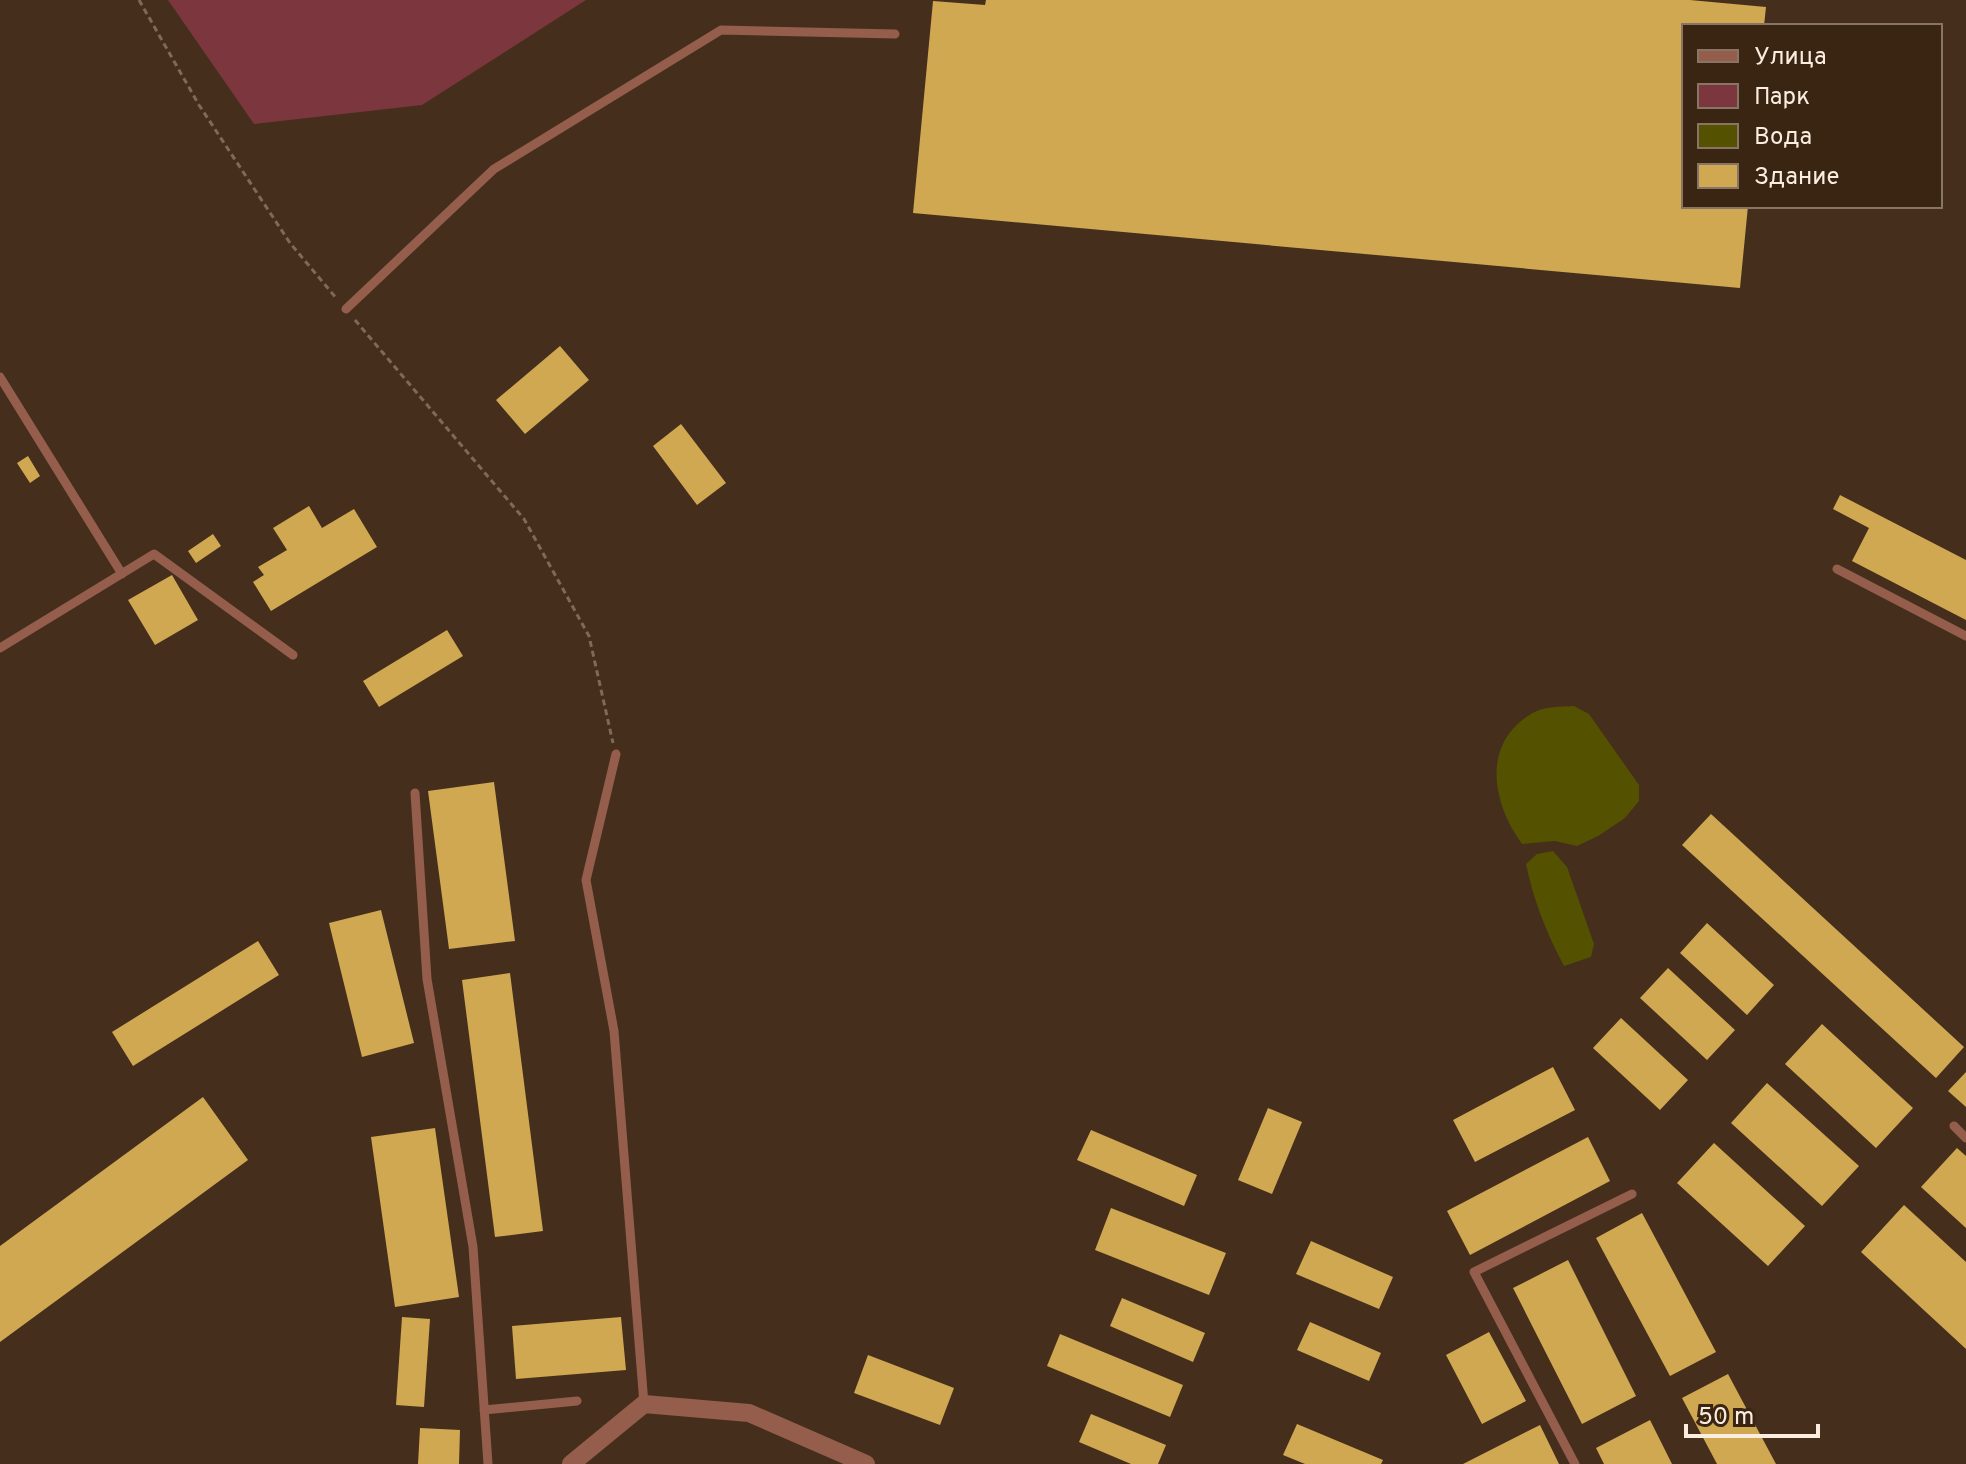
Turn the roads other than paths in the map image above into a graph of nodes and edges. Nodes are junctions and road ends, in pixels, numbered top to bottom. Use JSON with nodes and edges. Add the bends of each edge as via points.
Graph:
{"nodes":[{"id":1,"x":895,"y":34,"type":"dead end"},
{"id":2,"x":346,"y":309,"type":"road end"},
{"id":3,"x":0,"y":377,"type":"edge"},
{"id":4,"x":1837,"y":569,"type":"dead end"},
{"id":5,"x":122,"y":574,"type":"junction"},
{"id":6,"x":1966,"y":636,"type":"edge"},
{"id":7,"x":0,"y":648,"type":"edge"},
{"id":8,"x":293,"y":655,"type":"dead end"},
{"id":9,"x":616,"y":754,"type":"road end"},
{"id":10,"x":415,"y":793,"type":"dead end"},
{"id":11,"x":1954,"y":1126,"type":"dead end"},
{"id":12,"x":1966,"y":1138,"type":"edge"},
{"id":13,"x":1632,"y":1194,"type":"dead end"},
{"id":14,"x":577,"y":1401,"type":"dead end"},
{"id":15,"x":644,"y":1404,"type":"junction"},
{"id":16,"x":484,"y":1410,"type":"junction"},
{"id":17,"x":488,"y":1464,"type":"edge"},
{"id":18,"x":571,"y":1464,"type":"edge"},
{"id":19,"x":866,"y":1464,"type":"edge"},
{"id":20,"x":1575,"y":1464,"type":"edge"}],
"edges":[{"from":1,"to":2,"type":"lane","via":[[721,30],[494,169]]},
{"from":3,"to":5,"type":"lane"},
{"from":4,"to":6,"type":"lane"},
{"from":5,"to":7,"type":"lane"},
{"from":5,"to":8,"type":"lane","via":[[154,554]]},
{"from":9,"to":15,"type":"lane","via":[[586,880],[614,1031]]},
{"from":10,"to":16,"type":"lane","via":[[427,979],[473,1247]]},
{"from":11,"to":12,"type":"lane"},
{"from":13,"to":20,"type":"lane","via":[[1474,1272]]},
{"from":14,"to":16,"type":"lane"},
{"from":15,"to":18,"type":"street"},
{"from":15,"to":19,"type":"street","via":[[749,1413]]},
{"from":16,"to":17,"type":"lane"}]}
